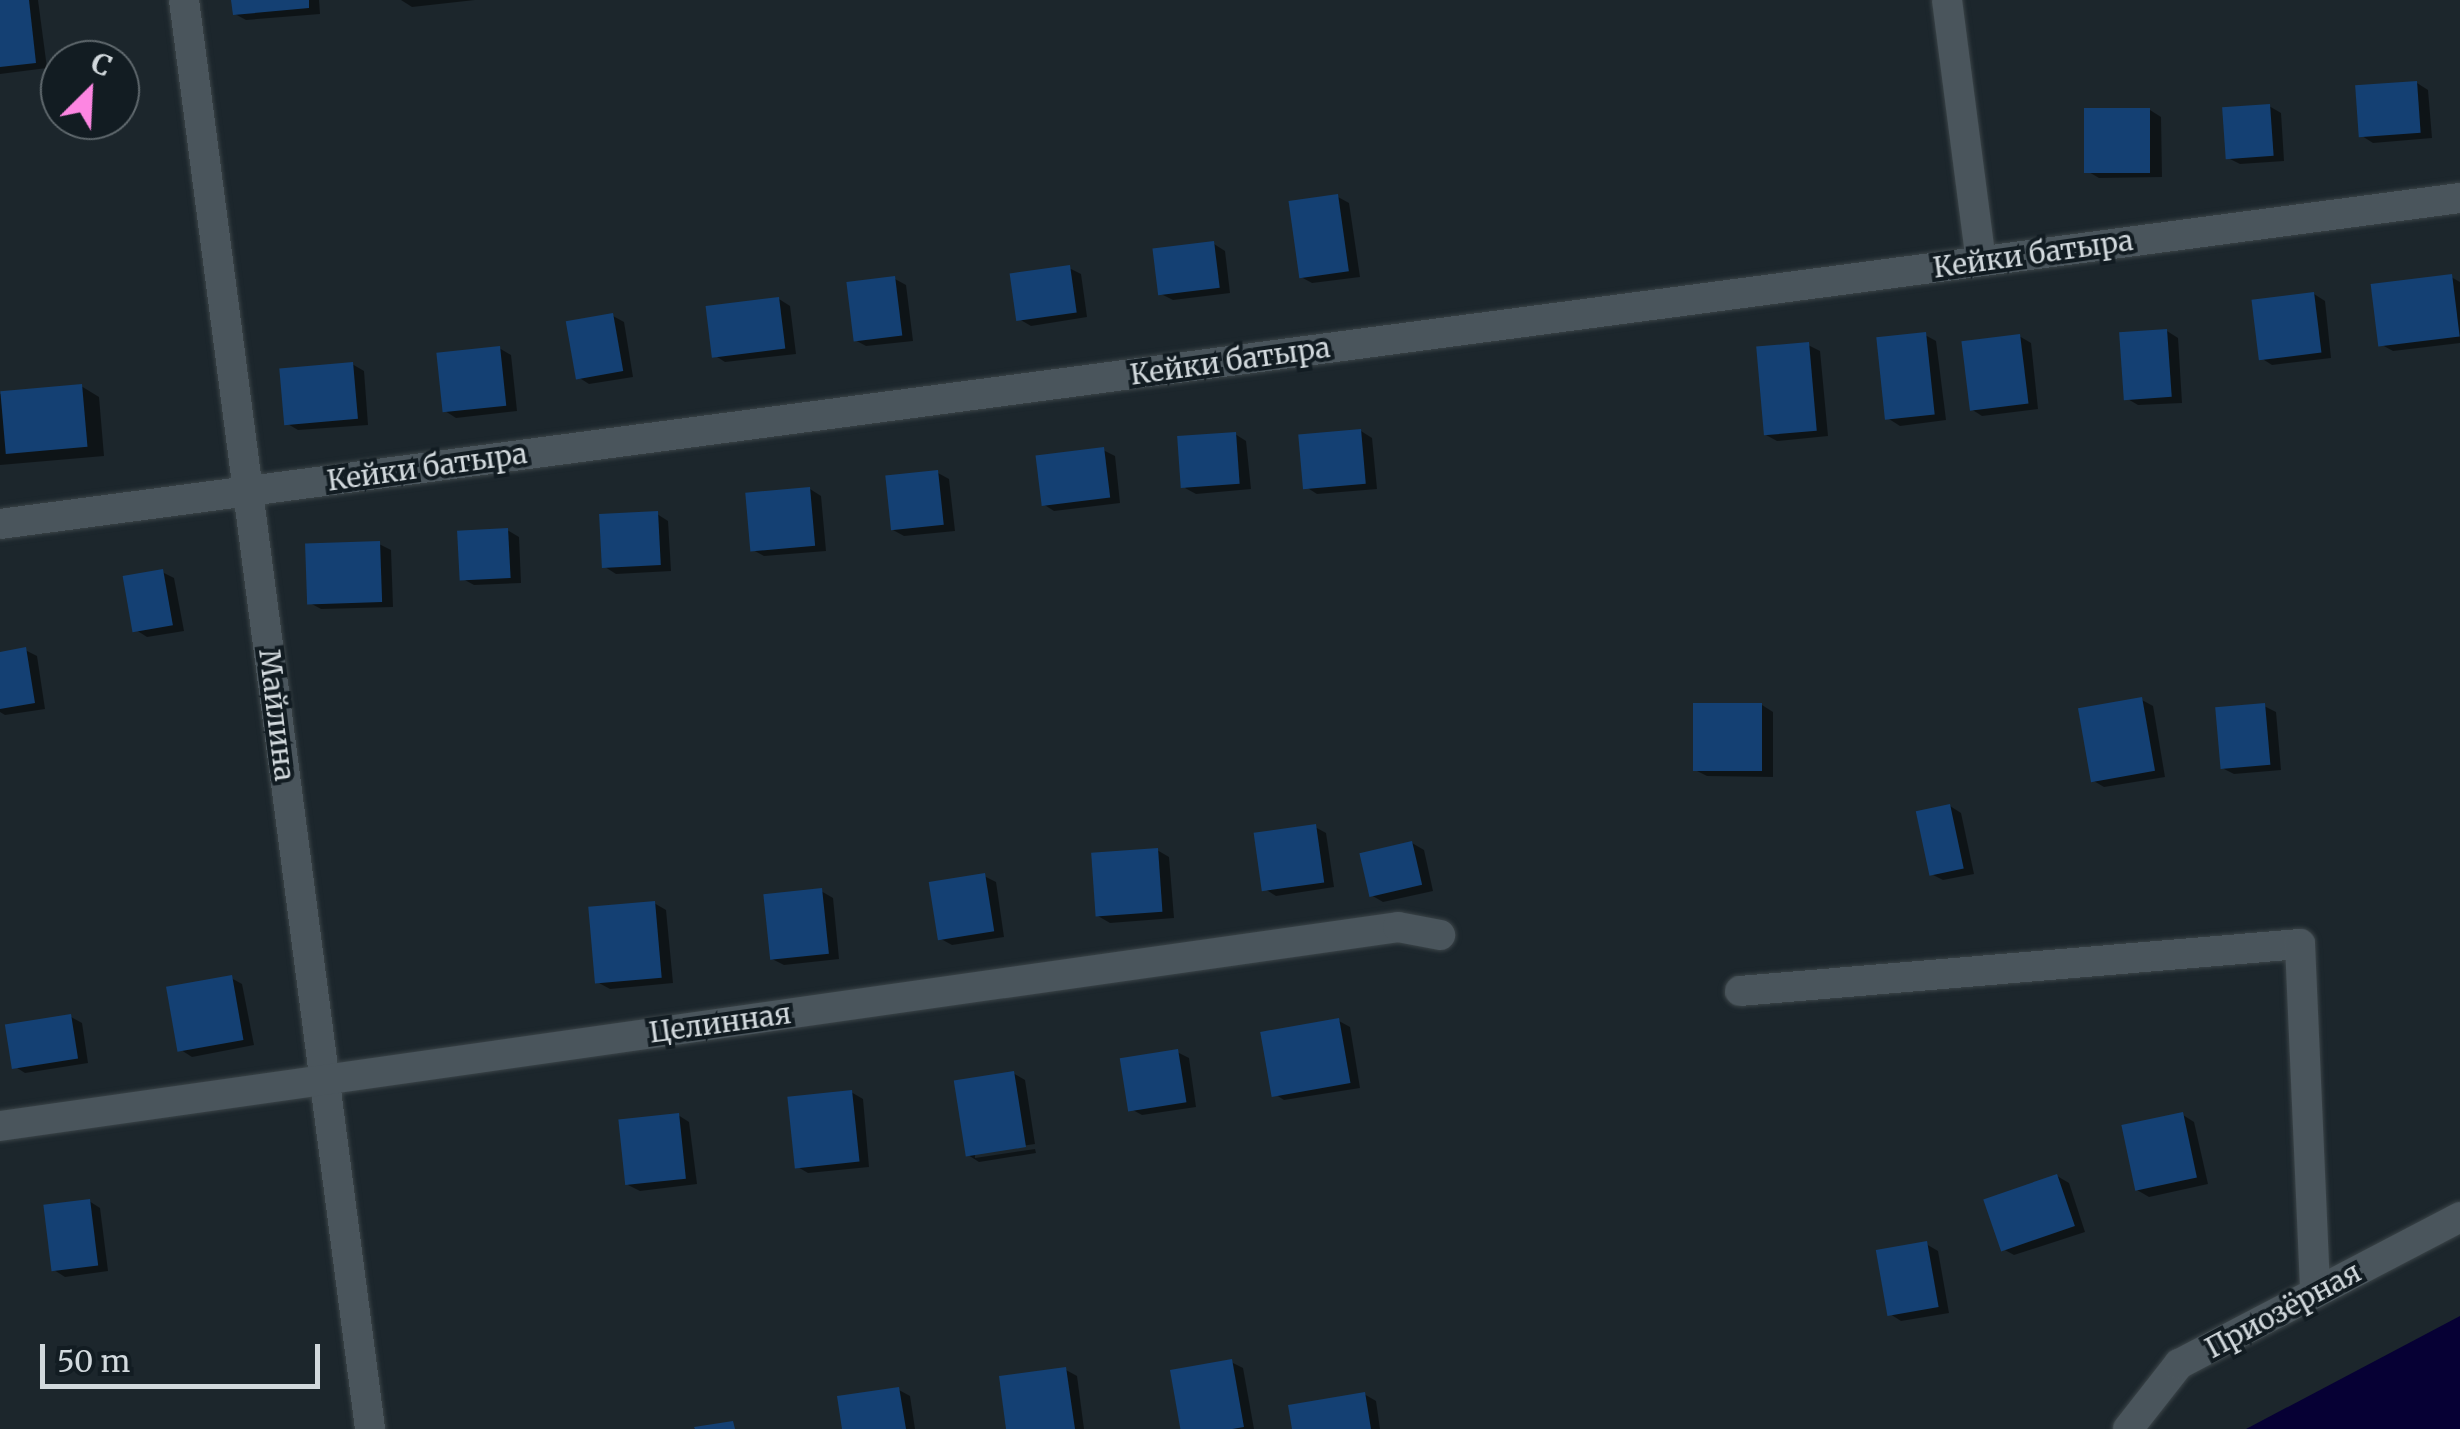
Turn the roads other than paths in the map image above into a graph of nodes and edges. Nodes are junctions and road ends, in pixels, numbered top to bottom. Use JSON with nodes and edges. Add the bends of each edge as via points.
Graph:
{"nodes":[{"id":1,"x":184,"y":0,"type":"edge"},
{"id":2,"x":1947,"y":0,"type":"edge"},
{"id":3,"x":2460,"y":198,"type":"edge"},
{"id":4,"x":1981,"y":261,"type":"junction"},
{"id":5,"x":248,"y":491,"type":"junction"},
{"id":6,"x":0,"y":524,"type":"edge"},
{"id":7,"x":1440,"y":934,"type":"dead end"},
{"id":8,"x":1740,"y":992,"type":"dead end"},
{"id":9,"x":324,"y":1080,"type":"junction"},
{"id":10,"x":0,"y":1126,"type":"edge"},
{"id":11,"x":2460,"y":1216,"type":"edge"},
{"id":12,"x":2315,"y":1293,"type":"junction"},
{"id":13,"x":370,"y":1429,"type":"edge"},
{"id":14,"x":2128,"y":1429,"type":"edge"}],
"edges":[{"from":1,"to":5,"type":"street","name":"Майлина"},
{"from":2,"to":4,"type":"street"},
{"from":3,"to":4,"type":"street","name":"Кейки батыра"},
{"from":4,"to":5,"type":"street","name":"Кейки батыра"},
{"from":5,"to":6,"type":"street","name":"Кейки батыра"},
{"from":5,"to":9,"type":"street","name":"Майлина"},
{"from":7,"to":9,"type":"street","name":"Целинная","via":[[1398,927]]},
{"from":8,"to":12,"type":"street","via":[[2300,944]]},
{"from":9,"to":10,"type":"street","name":"Целинная"},
{"from":9,"to":13,"type":"street","name":"Майлина"},
{"from":11,"to":12,"type":"street","name":"Приозёрная"},
{"from":12,"to":14,"type":"street","name":"Приозёрная","via":[[2179,1364]]}]}
